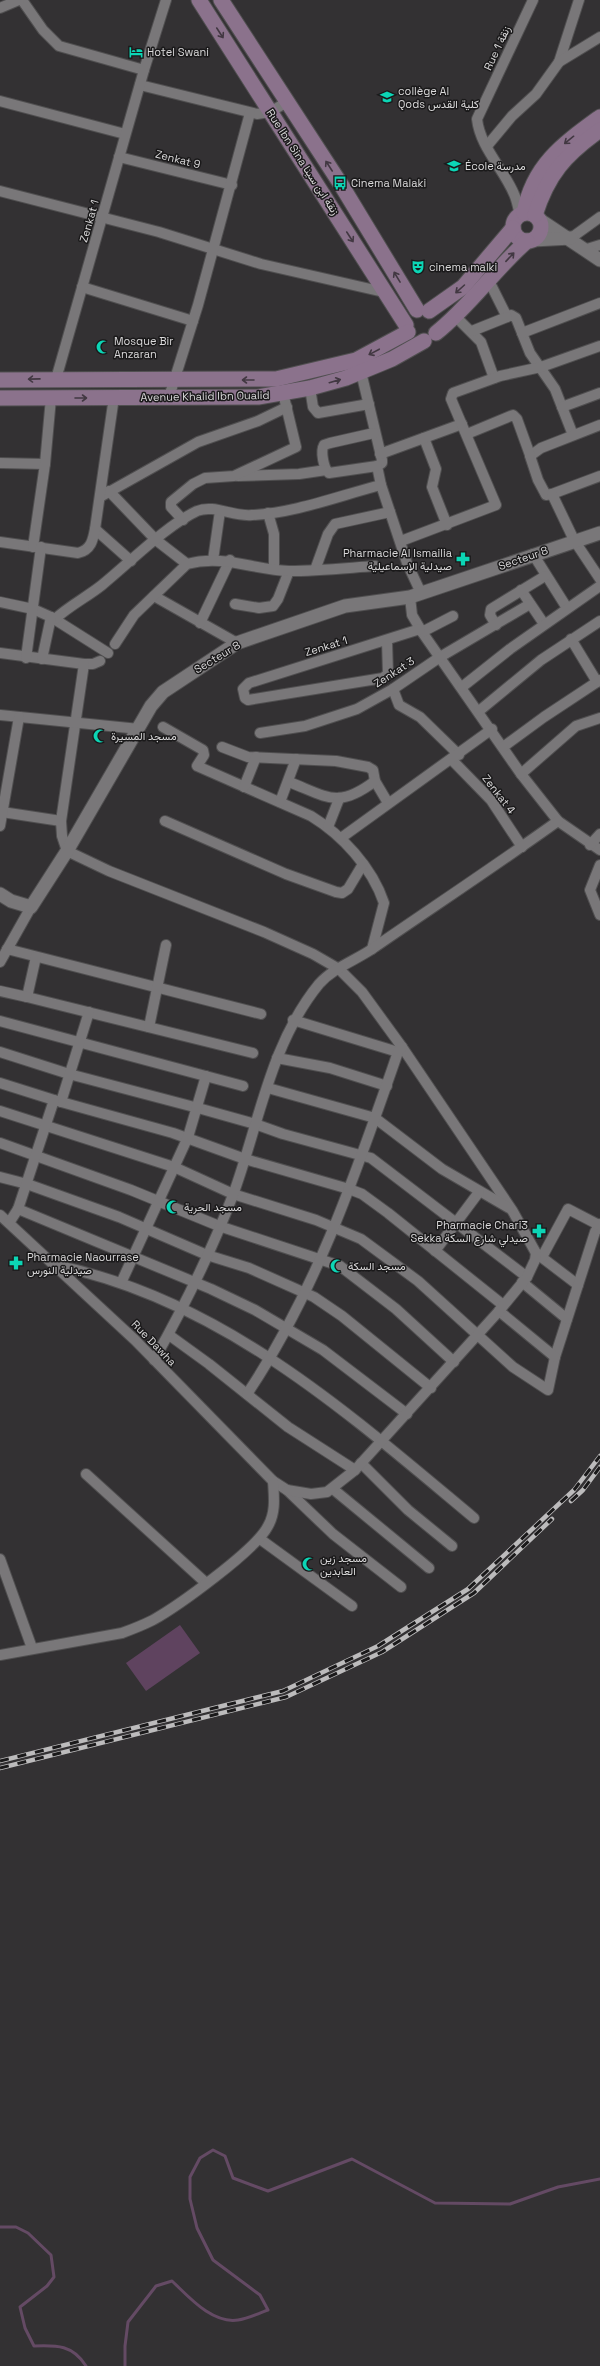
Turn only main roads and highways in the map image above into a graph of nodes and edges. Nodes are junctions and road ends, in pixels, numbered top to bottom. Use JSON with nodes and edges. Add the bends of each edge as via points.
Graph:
{"nodes":[{"id":1,"x":199,"y":0,"type":"edge"},
{"id":2,"x":221,"y":0,"type":"edge"},
{"id":3,"x":600,"y":117,"type":"edge"},
{"id":4,"x":600,"y":130,"type":"edge"},
{"id":5,"x":529,"y":215,"type":"junction"},
{"id":6,"x":513,"y":228,"type":"junction"},
{"id":7,"x":530,"y":240,"type":"junction"},
{"id":8,"x":423,"y":310,"type":"junction"},
{"id":9,"x":407,"y":329,"type":"junction"},
{"id":10,"x":430,"y":337,"type":"junction"},
{"id":11,"x":0,"y":380,"type":"edge"},
{"id":12,"x":0,"y":398,"type":"edge"}],
"edges":[{"from":1,"to":9,"type":"main road","name":"Rue Ibn Sina زنقة ابن سينا","one_way":true,"via":[[388,293]]},
{"from":8,"to":2,"type":"main road","name":"Rue Ibn Sina زنقة ابن سينا","one_way":true},
{"from":3,"to":5,"type":"main road","one_way":true,"via":[[559,148],[545,164],[530,187]]},
{"from":4,"to":5,"type":"main road","via":[[571,152],[556,168]]},
{"from":5,"to":6,"type":"main road","via":[[515,220]]},
{"from":5,"to":7,"type":"main road","via":[[541,228]]},
{"from":6,"to":7,"type":"main road","via":[[519,239]]},
{"from":6,"to":8,"type":"main road","one_way":true,"via":[[463,287]]},
{"from":10,"to":7,"type":"main road","name":"Avenue Khalid Ibn Oualid","one_way":true,"via":[[456,317],[514,253]]},
{"from":8,"to":9,"type":"main road","via":[[409,316]]},
{"from":8,"to":10,"type":"main road","via":[[437,318],[438,328]]},
{"from":9,"to":10,"type":"main road","via":[[414,339]]},
{"from":9,"to":11,"type":"main road","name":"Avenue Khalid Ibn Oualid","one_way":true,"via":[[362,358],[298,375],[263,380]]},
{"from":12,"to":10,"type":"main road","name":"Avenue Khalid Ibn Oualid","one_way":true,"via":[[258,397],[285,400],[310,388],[392,360]]}]}
